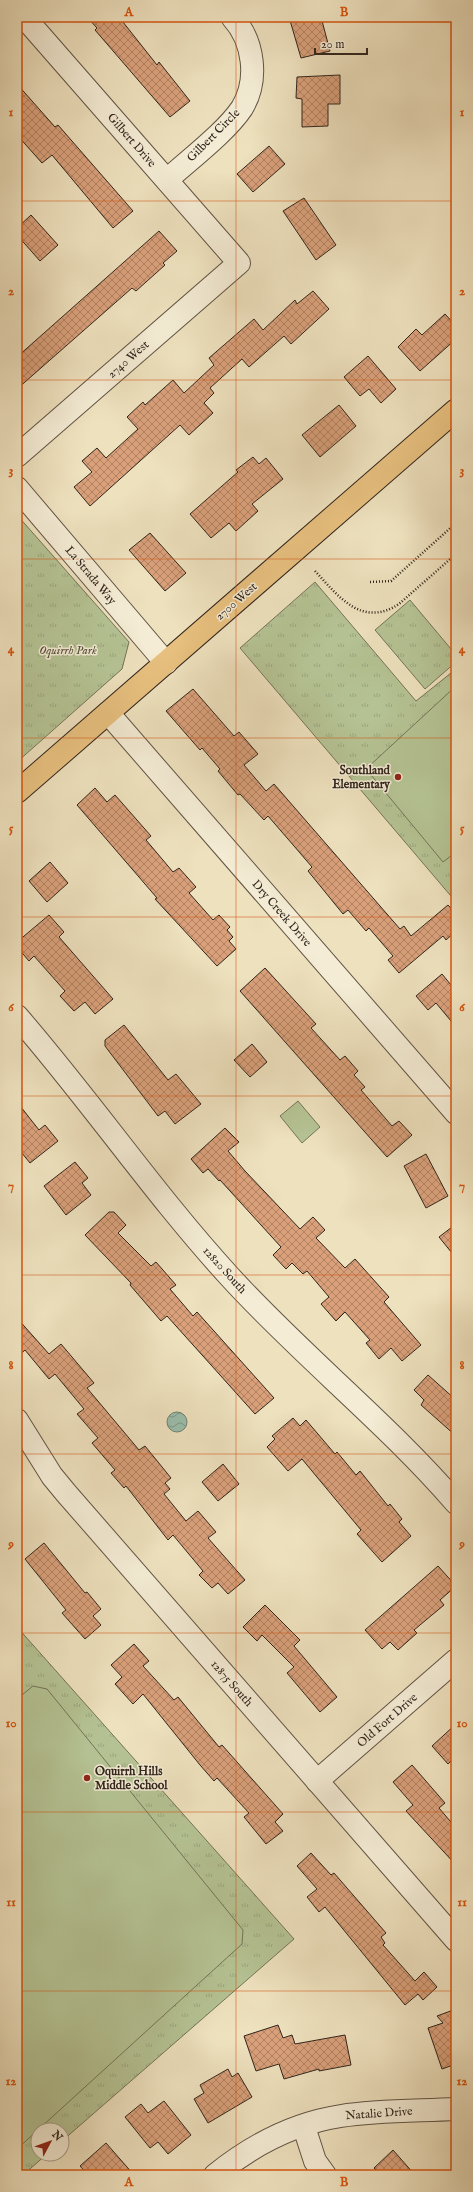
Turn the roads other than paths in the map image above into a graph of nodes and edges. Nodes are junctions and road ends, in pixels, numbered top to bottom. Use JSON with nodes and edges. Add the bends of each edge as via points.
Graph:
{"nodes":[{"id":1,"x":24,"y":17,"type":"edge"},
{"id":2,"x":232,"y":17,"type":"edge"},
{"id":3,"x":166,"y":180,"type":"junction"},
{"id":4,"x":240,"y":263,"type":"joint"},
{"id":5,"x":456,"y":410,"type":"edge"},
{"id":6,"x":17,"y":456,"type":"edge"},
{"id":7,"x":17,"y":488,"type":"edge"},
{"id":8,"x":166,"y":662,"type":"junction"},
{"id":9,"x":108,"y":713,"type":"junction"},
{"id":10,"x":17,"y":792,"type":"edge"},
{"id":11,"x":17,"y":1016,"type":"edge"},
{"id":12,"x":456,"y":1113,"type":"edge"},
{"id":13,"x":17,"y":1420,"type":"edge"},
{"id":14,"x":456,"y":1503,"type":"edge"},
{"id":15,"x":456,"y":1660,"type":"edge"},
{"id":16,"x":317,"y":1781,"type":"junction"},
{"id":17,"x":456,"y":1940,"type":"edge"},
{"id":18,"x":456,"y":2108,"type":"edge"},
{"id":19,"x":304,"y":2127,"type":"junction"},
{"id":20,"x":215,"y":2175,"type":"edge"},
{"id":21,"x":325,"y":2175,"type":"edge"}],
"edges":[{"from":1,"to":3,"type":"street","name":"Gilbert Drive"},
{"from":2,"to":3,"type":"street","name":"Gilbert Circle","via":[[248,41],[252,63],[248,93],[242,107],[227,125]]},
{"from":3,"to":4,"type":"street","name":"Gilbert Drive"},
{"from":4,"to":6,"type":"street","name":"2740 West"},
{"from":5,"to":8,"type":"main road","name":"2700 West"},
{"from":7,"to":8,"type":"street","name":"La Strada Way"},
{"from":8,"to":9,"type":"main road","name":"2700 West"},
{"from":9,"to":10,"type":"main road","name":"2700 West"},
{"from":9,"to":12,"type":"street","name":"Dry Creek Drive"},
{"from":11,"to":14,"type":"street","name":"12820 South","via":[[230,1277],[418,1461]]},
{"from":13,"to":16,"type":"street","name":"12875 South","via":[[52,1476],[66,1493]]},
{"from":15,"to":16,"type":"street","name":"Old Fort Drive"},
{"from":16,"to":17,"type":"street","name":"12875 South"},
{"from":18,"to":19,"type":"street","name":"Natalie Drive","via":[[339,2116]]},
{"from":19,"to":20,"type":"street","name":"Natalie Drive","via":[[247,2151]]},
{"from":19,"to":21,"type":"street","via":[[314,2161]]}]}
